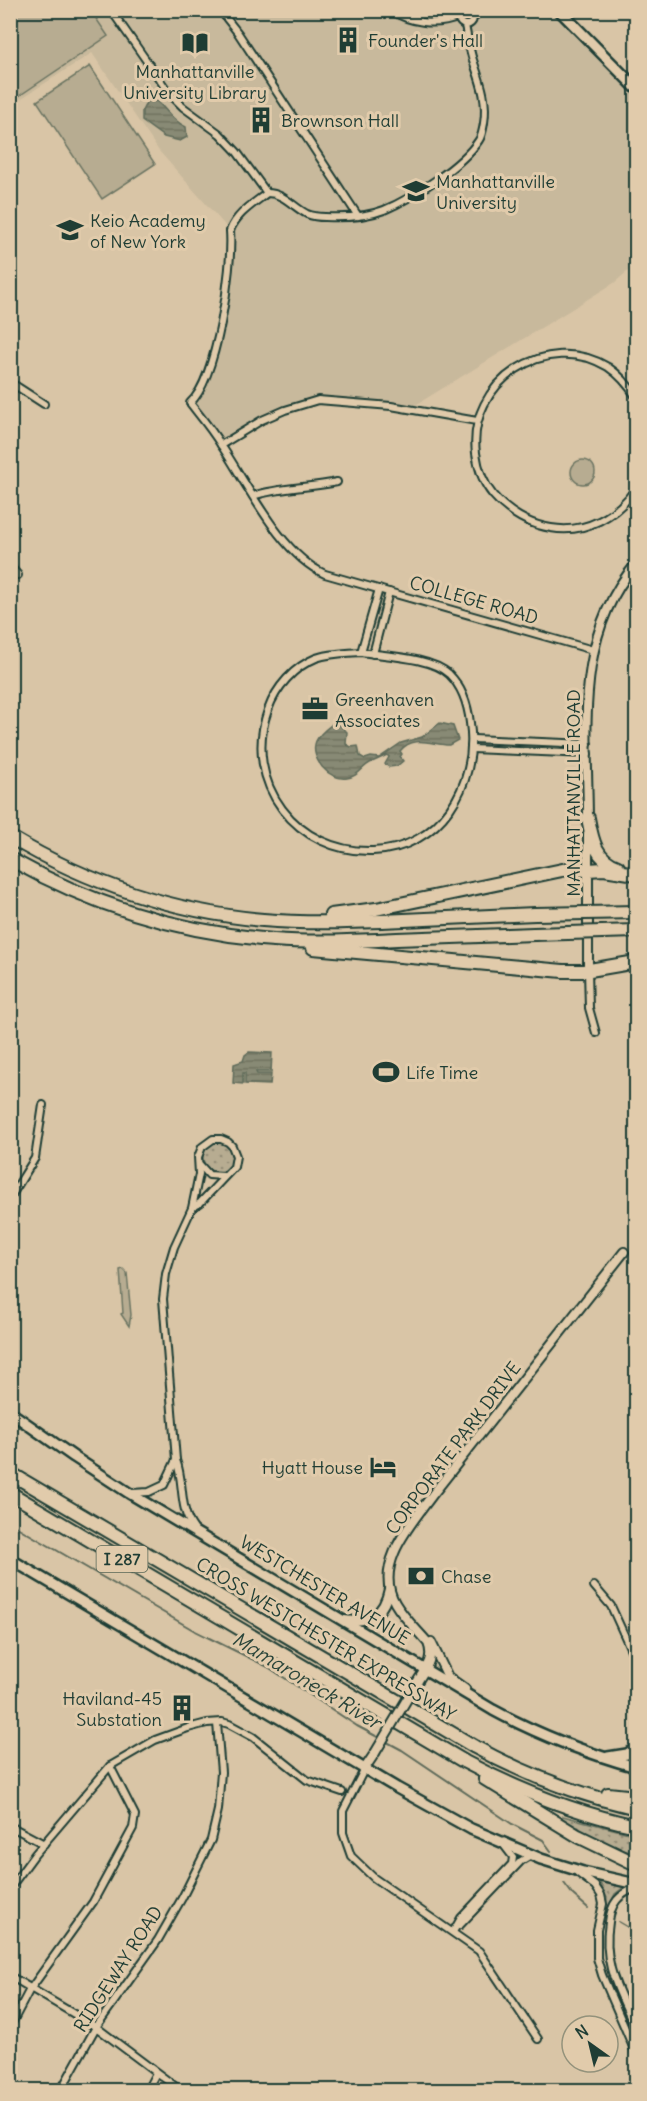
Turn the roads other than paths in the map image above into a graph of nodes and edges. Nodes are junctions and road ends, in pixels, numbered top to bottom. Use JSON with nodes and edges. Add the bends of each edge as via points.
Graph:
{"nodes":[{"id":1,"x":111,"y":10,"type":"edge"},
{"id":2,"x":220,"y":10,"type":"edge"},
{"id":3,"x":390,"y":10,"type":"edge"},
{"id":4,"x":410,"y":10,"type":"edge"},
{"id":5,"x":481,"y":10,"type":"edge"},
{"id":6,"x":559,"y":10,"type":"edge"},
{"id":7,"x":468,"y":11,"type":"edge"},
{"id":8,"x":459,"y":17,"type":"junction"},
{"id":9,"x":473,"y":18,"type":"junction"},
{"id":10,"x":420,"y":21,"type":"junction"},
{"id":11,"x":465,"y":25,"type":"junction"},
{"id":12,"x":634,"y":82,"type":"edge"},
{"id":13,"x":267,"y":193,"type":"junction"},
{"id":14,"x":358,"y":216,"type":"junction"},
{"id":15,"x":10,"y":382,"type":"edge"},
{"id":16,"x":636,"y":397,"type":"edge"},
{"id":17,"x":44,"y":404,"type":"dead end"},
{"id":18,"x":477,"y":422,"type":"junction"},
{"id":19,"x":221,"y":445,"type":"junction"},
{"id":20,"x":337,"y":482,"type":"dead end"},
{"id":21,"x":636,"y":488,"type":"edge"},
{"id":22,"x":253,"y":496,"type":"junction"},
{"id":23,"x":636,"y":564,"type":"edge"},
{"id":24,"x":10,"y":566,"type":"edge"},
{"id":25,"x":18,"y":575,"type":"dead end"},
{"id":26,"x":380,"y":589,"type":"junction"},
{"id":27,"x":389,"y":592,"type":"junction"},
{"id":28,"x":593,"y":650,"type":"junction"},
{"id":29,"x":361,"y":652,"type":"junction"},
{"id":30,"x":373,"y":654,"type":"junction"},
{"id":31,"x":473,"y":739,"type":"junction"},
{"id":32,"x":588,"y":744,"type":"junction"},
{"id":33,"x":472,"y":749,"type":"junction"},
{"id":34,"x":588,"y":754,"type":"junction"},
{"id":35,"x":588,"y":818,"type":"junction"},
{"id":36,"x":10,"y":837,"type":"edge"},
{"id":37,"x":10,"y":859,"type":"edge"},
{"id":38,"x":588,"y":870,"type":"junction"},
{"id":39,"x":636,"y":873,"type":"edge"},
{"id":40,"x":636,"y":912,"type":"edge"},
{"id":41,"x":228,"y":916,"type":"junction"},
{"id":42,"x":636,"y":932,"type":"edge"},
{"id":43,"x":238,"y":936,"type":"junction"},
{"id":44,"x":636,"y":962,"type":"edge"},
{"id":45,"x":588,"y":970,"type":"junction"},
{"id":46,"x":596,"y":1033,"type":"dead end"},
{"id":47,"x":43,"y":1105,"type":"dead end"},
{"id":48,"x":199,"y":1163,"type":"junction"},
{"id":49,"x":224,"y":1175,"type":"junction"},
{"id":50,"x":10,"y":1198,"type":"edge"},
{"id":51,"x":192,"y":1208,"type":"junction"},
{"id":52,"x":624,"y":1252,"type":"dead end"},
{"id":53,"x":10,"y":1412,"type":"edge"},
{"id":54,"x":176,"y":1460,"type":"junction"},
{"id":55,"x":10,"y":1467,"type":"edge"},
{"id":56,"x":10,"y":1473,"type":"edge"},
{"id":57,"x":129,"y":1492,"type":"junction"},
{"id":58,"x":10,"y":1494,"type":"edge"},
{"id":59,"x":45,"y":1494,"type":"junction"},
{"id":60,"x":196,"y":1532,"type":"junction"},
{"id":61,"x":10,"y":1559,"type":"edge"},
{"id":62,"x":594,"y":1586,"type":"dead end"},
{"id":63,"x":389,"y":1588,"type":"junction"},
{"id":64,"x":342,"y":1619,"type":"junction"},
{"id":65,"x":416,"y":1629,"type":"junction"},
{"id":66,"x":636,"y":1661,"type":"edge"},
{"id":67,"x":425,"y":1670,"type":"junction"},
{"id":68,"x":493,"y":1710,"type":"junction"},
{"id":69,"x":217,"y":1723,"type":"junction"},
{"id":70,"x":414,"y":1732,"type":"junction"},
{"id":71,"x":636,"y":1748,"type":"edge"},
{"id":72,"x":603,"y":1758,"type":"junction"},
{"id":73,"x":110,"y":1766,"type":"junction"},
{"id":74,"x":636,"y":1767,"type":"edge"},
{"id":75,"x":365,"y":1768,"type":"junction"},
{"id":76,"x":561,"y":1786,"type":"junction"},
{"id":77,"x":342,"y":1792,"type":"dead end"},
{"id":78,"x":636,"y":1797,"type":"edge"},
{"id":79,"x":636,"y":1808,"type":"edge"},
{"id":80,"x":10,"y":1826,"type":"edge"},
{"id":81,"x":636,"y":1826,"type":"edge"},
{"id":82,"x":44,"y":1844,"type":"junction"},
{"id":83,"x":503,"y":1844,"type":"junction"},
{"id":84,"x":531,"y":1855,"type":"junction"},
{"id":85,"x":636,"y":1864,"type":"edge"},
{"id":86,"x":573,"y":1869,"type":"junction"},
{"id":87,"x":636,"y":1886,"type":"edge"},
{"id":88,"x":10,"y":1888,"type":"edge"},
{"id":89,"x":453,"y":1932,"type":"junction"},
{"id":90,"x":10,"y":1976,"type":"edge"},
{"id":91,"x":32,"y":1988,"type":"junction"},
{"id":92,"x":10,"y":2027,"type":"edge"},
{"id":93,"x":96,"y":2027,"type":"junction"},
{"id":94,"x":636,"y":2029,"type":"edge"},
{"id":95,"x":538,"y":2039,"type":"dead end"},
{"id":96,"x":636,"y":2054,"type":"edge"},
{"id":97,"x":156,"y":2073,"type":"junction"},
{"id":98,"x":61,"y":2091,"type":"edge"},
{"id":99,"x":147,"y":2091,"type":"edge"},
{"id":100,"x":180,"y":2091,"type":"edge"}],
"edges":[{"from":1,"to":13,"type":"street","via":[[169,93],[220,134]]},
{"from":2,"to":14,"type":"street"},
{"from":3,"to":10,"type":"street","via":[[403,18]]},
{"from":4,"to":10,"type":"street"},
{"from":5,"to":9,"type":"street"},
{"from":6,"to":12,"type":"main road"},
{"from":7,"to":8,"type":"street"},
{"from":7,"to":9,"type":"street"},
{"from":8,"to":10,"type":"street","via":[[441,22]]},
{"from":8,"to":11,"type":"street"},
{"from":9,"to":11,"type":"street","via":[[471,24]]},
{"from":11,"to":14,"type":"street","via":[[484,92],[481,138],[465,156],[416,193],[383,210]]},
{"from":13,"to":14,"type":"street","via":[[278,195],[307,214]]},
{"from":13,"to":19,"type":"street","name":"COLLEGE ROAD","via":[[232,223],[222,321],[206,380],[198,397],[190,403]]},
{"from":15,"to":17,"type":"street"},
{"from":16,"to":18,"type":"street","via":[[608,367],[570,354],[554,355],[511,372],[484,403]]},
{"from":18,"to":19,"type":"street","via":[[391,406],[318,400],[262,420]]},
{"from":18,"to":21,"type":"street","via":[[478,464],[484,481],[503,506],[522,520],[555,528],[582,528],[620,509]]},
{"from":19,"to":22,"type":"street","name":"COLLEGE ROAD"},
{"from":20,"to":22,"type":"street"},
{"from":22,"to":26,"type":"street","name":"COLLEGE ROAD","via":[[312,568]]},
{"from":23,"to":28,"type":"street","name":"MANHATTANVILLE ROAD","via":[[610,605]]},
{"from":24,"to":25,"type":"street"},
{"from":26,"to":27,"type":"street","name":"COLLEGE ROAD"},
{"from":26,"to":29,"type":"street"},
{"from":27,"to":28,"type":"street","name":"COLLEGE ROAD"},
{"from":27,"to":30,"type":"street"},
{"from":28,"to":32,"type":"street","name":"MANHATTANVILLE ROAD","via":[[588,676]]},
{"from":29,"to":30,"type":"street"},
{"from":29,"to":33,"type":"street","via":[[316,658],[283,682],[272,701],[264,722],[263,766],[277,802],[294,823],[332,846],[375,851],[397,847],[436,826],[451,809],[470,769]]},
{"from":30,"to":31,"type":"street","via":[[437,666],[448,673],[465,701]]},
{"from":31,"to":32,"type":"street"},
{"from":31,"to":33,"type":"street"},
{"from":32,"to":34,"type":"street","name":"MANHATTANVILLE ROAD"},
{"from":33,"to":34,"type":"street"},
{"from":34,"to":35,"type":"street","name":"MANHATTANVILLE ROAD"},
{"from":35,"to":38,"type":"street","name":"MANHATTANVILLE ROAD"},
{"from":35,"to":39,"type":"highway","via":[[602,858]]},
{"from":36,"to":41,"type":"highway","via":[[70,869],[125,891]]},
{"from":37,"to":43,"type":"highway","via":[[64,887],[126,911],[179,926]]},
{"from":38,"to":39,"type":"highway"},
{"from":38,"to":41,"type":"highway","via":[[561,870],[354,913]]},
{"from":38,"to":45,"type":"street","name":"MANHATTANVILLE ROAD"},
{"from":40,"to":41,"type":"highway","bridge":true,"via":[[326,922]]},
{"from":42,"to":43,"type":"highway","bridge":true,"via":[[335,942]]},
{"from":43,"to":45,"type":"highway","via":[[290,946],[563,971]]},
{"from":44,"to":45,"type":"highway"},
{"from":45,"to":46,"type":"street","name":"MANHATTANVILLE ROAD","via":[[589,1008]]},
{"from":47,"to":50,"type":"street","via":[[35,1158]]},
{"from":48,"to":49,"type":"street","via":[[209,1174]]},
{"from":48,"to":49,"type":"street","via":[[205,1143],[225,1140],[236,1156],[234,1167]]},
{"from":48,"to":51,"type":"street"},
{"from":49,"to":51,"type":"street"},
{"from":51,"to":54,"type":"street","via":[[169,1260],[163,1299]]},
{"from":52,"to":63,"type":"street","name":"CORPORATE PARK DRIVE","via":[[408,1529],[390,1564]]},
{"from":53,"to":57,"type":"main road","name":"WESTCHESTER AVENUE"},
{"from":54,"to":57,"type":"street","via":[[164,1485],[141,1494]]},
{"from":54,"to":60,"type":"street","via":[[185,1514]]},
{"from":55,"to":59,"type":"highway"},
{"from":56,"to":59,"type":"highway","name":"CROSS WESTCHESTER EXPRESSWAY","number":"I 287"},
{"from":57,"to":60,"type":"main road","name":"WESTCHESTER AVENUE"},
{"from":58,"to":70,"type":"highway","name":"CROSS WESTCHESTER EXPRESSWAY","number":"I 287"},
{"from":59,"to":76,"type":"highway","name":"CROSS WESTCHESTER EXPRESSWAY","number":"I 287","via":[[465,1742]]},
{"from":60,"to":64,"type":"main road","name":"WESTCHESTER AVENUE"},
{"from":61,"to":75,"type":"main road"},
{"from":62,"to":66,"type":"street","via":[[611,1606]]},
{"from":63,"to":64,"type":"street","via":[[383,1607],[372,1617],[353,1622]]},
{"from":63,"to":65,"type":"street","via":[[398,1608]]},
{"from":64,"to":67,"type":"main road","name":"WESTCHESTER AVENUE"},
{"from":65,"to":67,"type":"street","via":[[430,1650]]},
{"from":65,"to":68,"type":"street","via":[[432,1642],[448,1677]]},
{"from":67,"to":68,"type":"main road","name":"WESTCHESTER AVENUE"},
{"from":67,"to":75,"type":"street","bridge":true},
{"from":68,"to":72,"type":"main road","name":"WESTCHESTER AVENUE","via":[[524,1727]]},
{"from":69,"to":73,"type":"street","via":[[155,1740]]},
{"from":69,"to":77,"type":"street","via":[[229,1724],[253,1737],[307,1780]]},
{"from":69,"to":93,"type":"street","name":"RIDGEWAY ROAD","via":[[220,1772],[218,1810],[211,1840],[158,1941]]},
{"from":70,"to":81,"type":"highway","name":"CROSS WESTCHESTER EXPRESSWAY","number":"I 287","via":[[476,1768],[530,1793]]},
{"from":70,"to":85,"type":"highway","via":[[515,1799]]},
{"from":71,"to":72,"type":"main road"},
{"from":72,"to":74,"type":"main road","name":"WESTCHESTER AVENUE"},
{"from":73,"to":82,"type":"street"},
{"from":73,"to":91,"type":"street","via":[[135,1815],[134,1828],[93,1902]]},
{"from":75,"to":83,"type":"main road"},
{"from":75,"to":89,"type":"street","via":[[343,1811],[343,1833],[351,1856],[374,1878]]},
{"from":76,"to":78,"type":"highway"},
{"from":76,"to":79,"type":"highway","name":"CROSS WESTCHESTER EXPRESSWAY","number":"I 287"},
{"from":80,"to":82,"type":"street"},
{"from":82,"to":88,"type":"street"},
{"from":83,"to":84,"type":"main road"},
{"from":83,"to":89,"type":"street","via":[[514,1861],[461,1918]]},
{"from":84,"to":86,"type":"main road"},
{"from":84,"to":89,"type":"street"},
{"from":86,"to":87,"type":"main road"},
{"from":86,"to":96,"type":"street","via":[[601,1895],[597,1958]]},
{"from":87,"to":94,"type":"street","via":[[613,1905],[606,1950]]},
{"from":89,"to":95,"type":"street","via":[[479,1951]]},
{"from":90,"to":91,"type":"street"},
{"from":91,"to":92,"type":"street"},
{"from":91,"to":93,"type":"street"},
{"from":93,"to":97,"type":"street"},
{"from":93,"to":98,"type":"street","name":"RIDGEWAY ROAD"},
{"from":97,"to":99,"type":"street"},
{"from":97,"to":100,"type":"street"}]}
